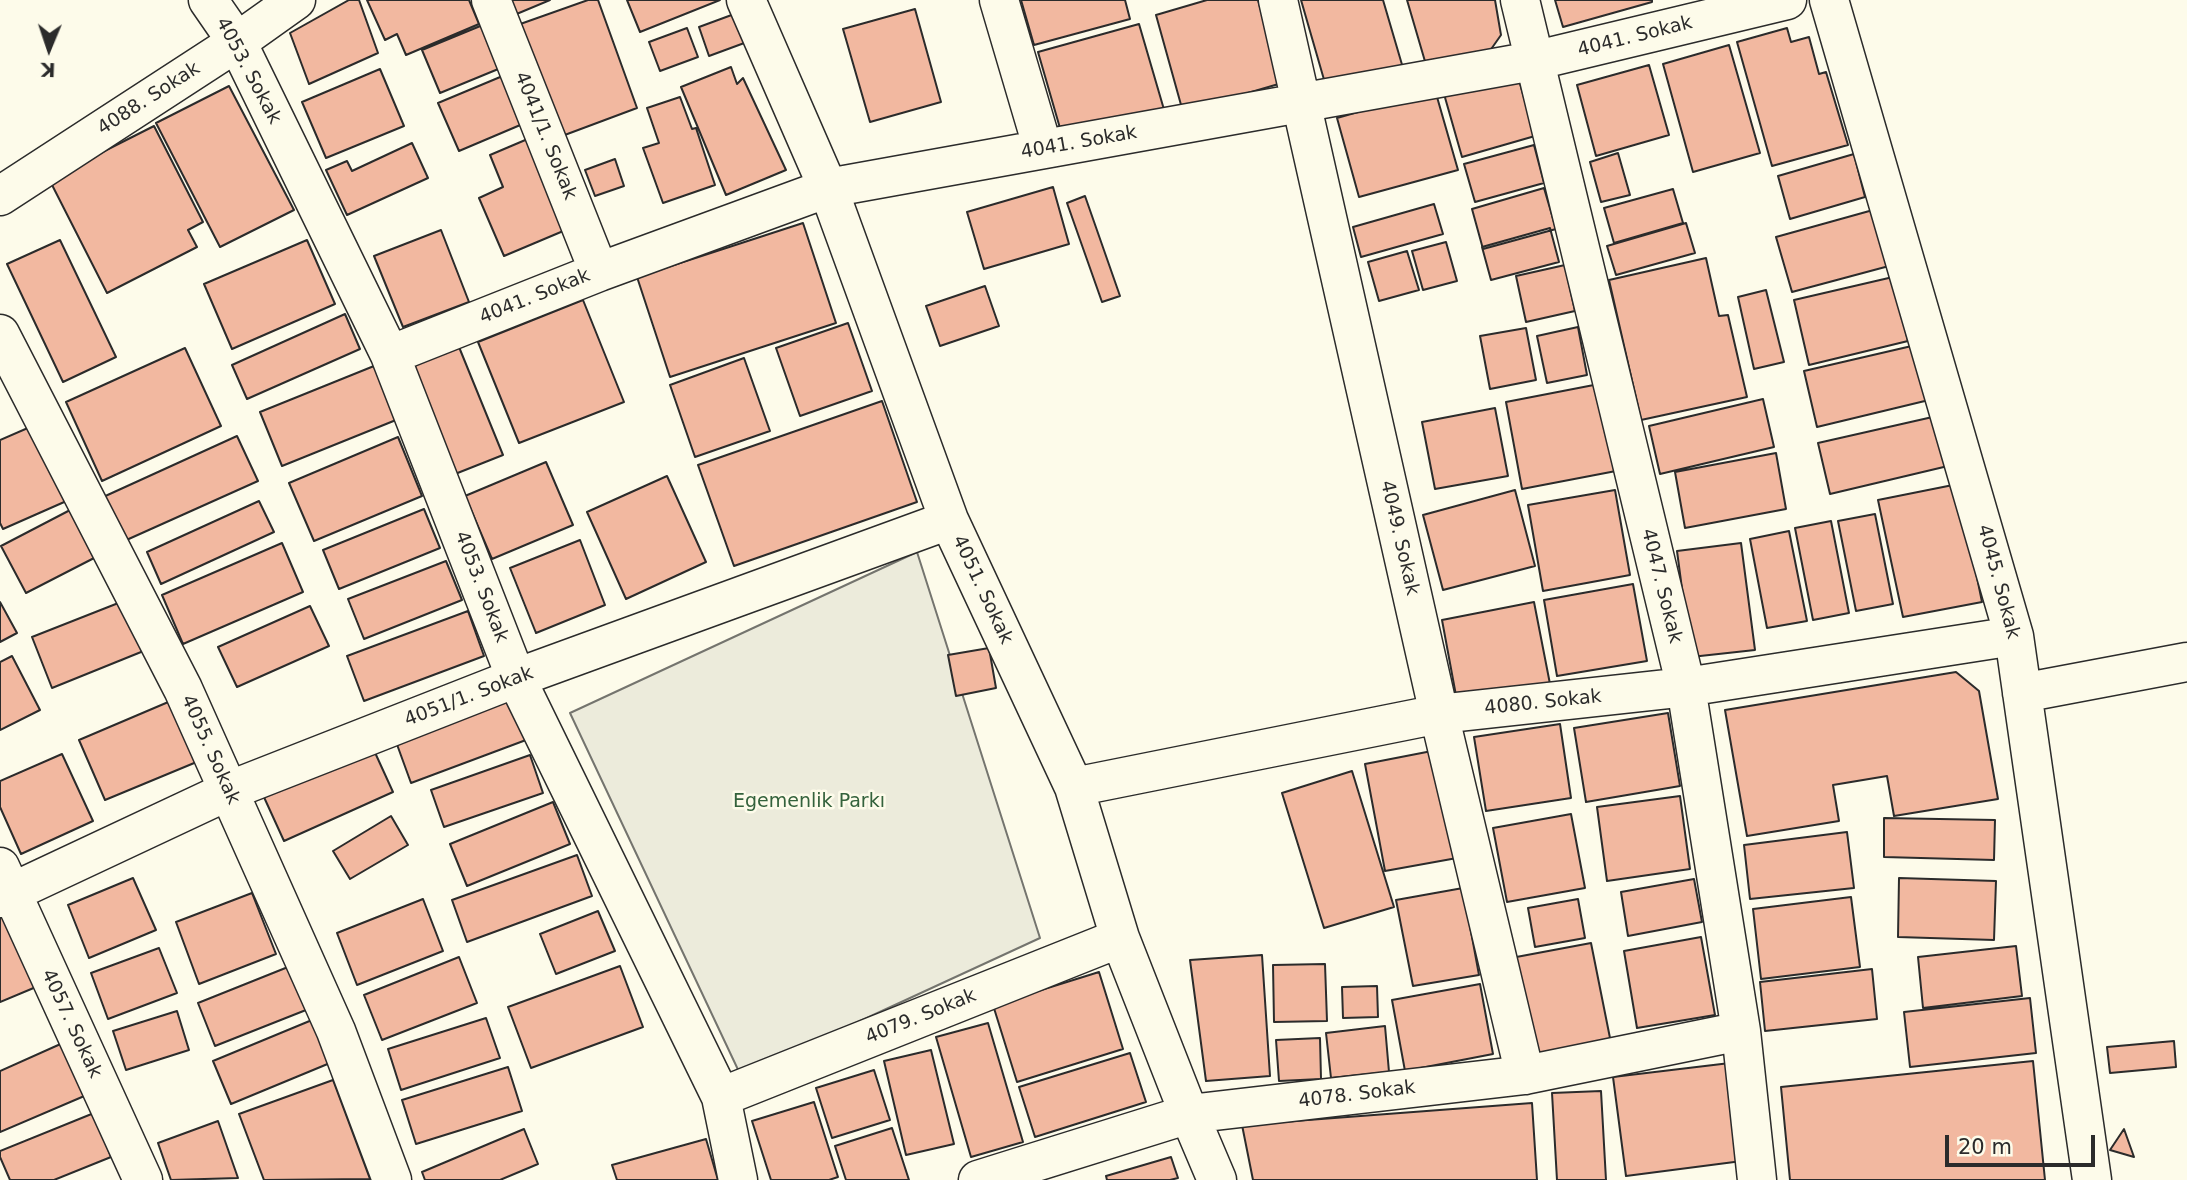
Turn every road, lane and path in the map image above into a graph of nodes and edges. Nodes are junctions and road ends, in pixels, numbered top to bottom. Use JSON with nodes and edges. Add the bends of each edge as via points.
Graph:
{"nodes":[{"id":1,"x":208,"y":0,"type":"edge"},
{"id":2,"x":296,"y":0,"type":"edge"},
{"id":3,"x":491,"y":0,"type":"edge"},
{"id":4,"x":746,"y":0,"type":"edge"},
{"id":5,"x":999,"y":0,"type":"edge"},
{"id":6,"x":1278,"y":0,"type":"edge"},
{"id":7,"x":1520,"y":0,"type":"edge"},
{"id":8,"x":1787,"y":0,"type":"edge"},
{"id":9,"x":1829,"y":0,"type":"edge"},
{"id":10,"x":237,"y":42,"type":"junction"},
{"id":11,"x":1533,"y":61,"type":"junction"},
{"id":12,"x":1302,"y":103,"type":"junction"},
{"id":13,"x":1043,"y":149,"type":"junction"},
{"id":14,"x":828,"y":188,"type":"junction"},
{"id":15,"x":0,"y":196,"type":"edge"},
{"id":16,"x":599,"y":272,"type":"junction"},
{"id":17,"x":0,"y":334,"type":"edge"},
{"id":18,"x":390,"y":355,"type":"junction"},
{"id":19,"x":948,"y":520,"type":"junction"},
{"id":20,"x":2014,"y":636,"type":"junction"},
{"id":21,"x":2187,"y":662,"type":"edge"},
{"id":22,"x":516,"y":678,"type":"junction"},
{"id":23,"x":1686,"y":687,"type":"junction"},
{"id":24,"x":2022,"y":693,"type":"junction"},
{"id":25,"x":1438,"y":714,"type":"junction"},
{"id":26,"x":1074,"y":787,"type":"junction"},
{"id":27,"x":228,"y":791,"type":"junction"},
{"id":28,"x":4,"y":886,"type":"edge"},
{"id":29,"x":1120,"y":938,"type":"junction"},
{"id":30,"x":1741,"y":1031,"type":"junction"},
{"id":31,"x":1525,"y":1076,"type":"junction"},
{"id":32,"x":721,"y":1097,"type":"junction"},
{"id":33,"x":1189,"y":1114,"type":"junction"},
{"id":34,"x":143,"y":1180,"type":"edge"},
{"id":35,"x":392,"y":1180,"type":"edge"},
{"id":36,"x":738,"y":1180,"type":"edge"},
{"id":37,"x":978,"y":1180,"type":"edge"},
{"id":38,"x":1217,"y":1180,"type":"edge"},
{"id":39,"x":1757,"y":1180,"type":"edge"},
{"id":40,"x":2092,"y":1180,"type":"edge"}],
"edges":[{"from":1,"to":10,"type":"street","name":"4053. Sokak"},
{"from":2,"to":10,"type":"street","name":"4088. Sokak"},
{"from":3,"to":16,"type":"street","name":"4041/1. Sokak"},
{"from":4,"to":14,"type":"street","name":"4051. Sokak"},
{"from":5,"to":13,"type":"street"},
{"from":6,"to":12,"type":"street","name":"4049. Sokak"},
{"from":7,"to":11,"type":"street","name":"4047. Sokak"},
{"from":8,"to":11,"type":"street","name":"4041. Sokak"},
{"from":9,"to":20,"type":"street","name":"4045. Sokak"},
{"from":10,"to":15,"type":"street","name":"4088. Sokak"},
{"from":10,"to":18,"type":"street","name":"4053. Sokak"},
{"from":11,"to":12,"type":"street","name":"4041. Sokak"},
{"from":11,"to":23,"type":"street","name":"4047. Sokak"},
{"from":12,"to":13,"type":"street","name":"4041. Sokak"},
{"from":12,"to":25,"type":"street","name":"4049. Sokak"},
{"from":13,"to":14,"type":"street","name":"4041. Sokak"},
{"from":14,"to":16,"type":"street","name":"4041. Sokak"},
{"from":14,"to":19,"type":"street","name":"4051. Sokak"},
{"from":16,"to":18,"type":"street","name":"4041. Sokak"},
{"from":17,"to":27,"type":"street","name":"4055. Sokak","via":[[183,689]]},
{"from":18,"to":22,"type":"street","name":"4053. Sokak"},
{"from":19,"to":22,"type":"street","name":"4051/1. Sokak"},
{"from":19,"to":26,"type":"street","name":"4051. Sokak"},
{"from":20,"to":23,"type":"street","name":"4080. Sokak"},
{"from":20,"to":24,"type":"street","name":"4045. Sokak"},
{"from":21,"to":24,"type":"street"},
{"from":22,"to":27,"type":"street","name":"4051/1. Sokak"},
{"from":22,"to":32,"type":"street","name":"4053. Sokak"},
{"from":23,"to":25,"type":"street","name":"4080. Sokak"},
{"from":23,"to":30,"type":"street","name":"4047. Sokak"},
{"from":24,"to":40,"type":"street","name":"4045. Sokak"},
{"from":25,"to":26,"type":"street","name":"4080. Sokak"},
{"from":25,"to":31,"type":"street","name":"4049. Sokak"},
{"from":26,"to":29,"type":"street","name":"4051. Sokak"},
{"from":27,"to":28,"type":"street","name":"4051/1. Sokak"},
{"from":27,"to":35,"type":"street","name":"4055. Sokak","via":[[336,1031]]},
{"from":28,"to":34,"type":"street","name":"4057. Sokak"},
{"from":29,"to":32,"type":"street","name":"4079. Sokak"},
{"from":29,"to":33,"type":"street","name":"4051. Sokak"},
{"from":30,"to":31,"type":"street","name":"4078. Sokak"},
{"from":30,"to":39,"type":"street","name":"4047. Sokak"},
{"from":31,"to":33,"type":"street","name":"4078. Sokak"},
{"from":32,"to":36,"type":"street","name":"4053. Sokak"},
{"from":33,"to":37,"type":"street","name":"4078. Sokak"},
{"from":33,"to":38,"type":"street","name":"4051. Sokak"}]}
